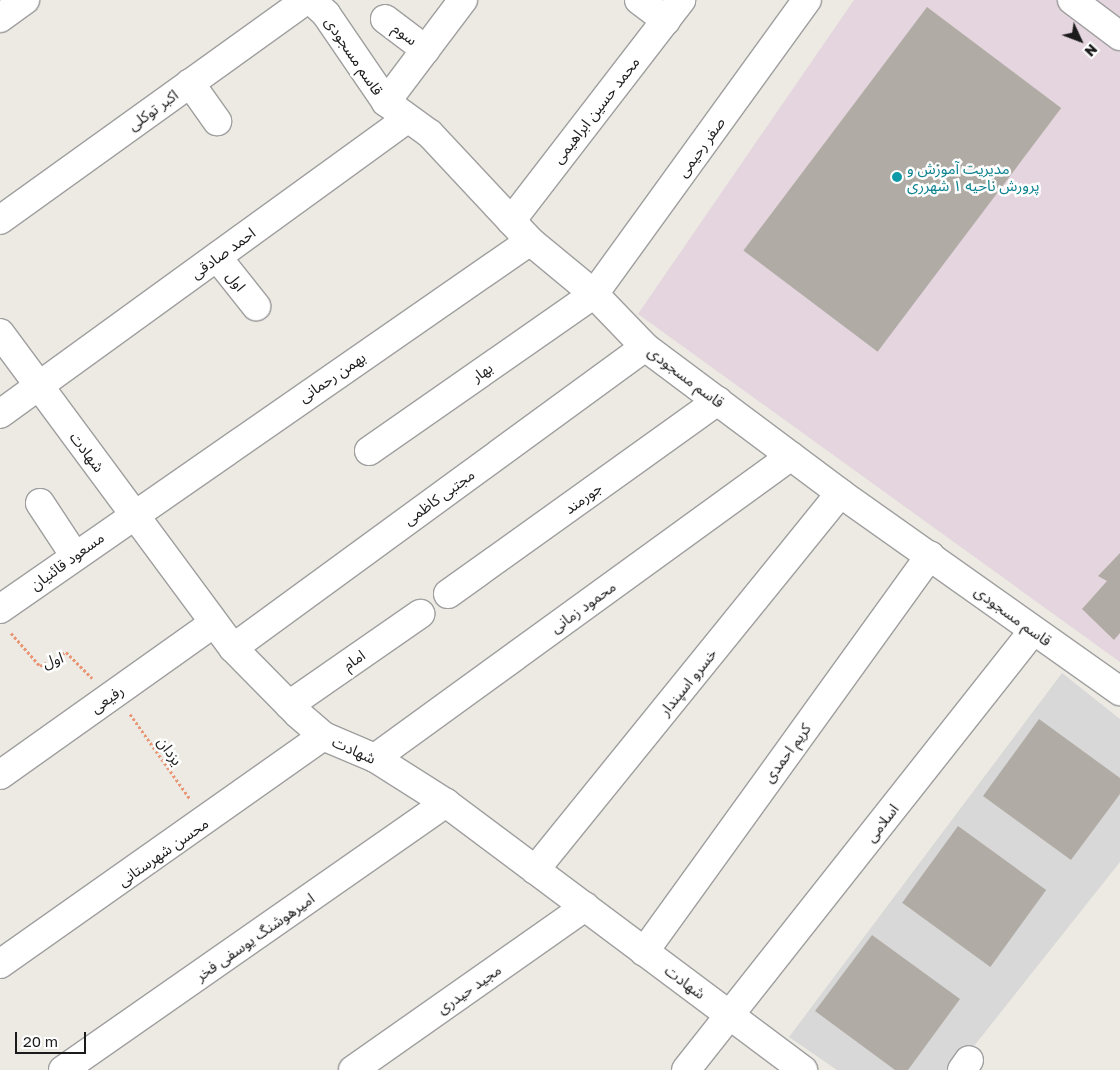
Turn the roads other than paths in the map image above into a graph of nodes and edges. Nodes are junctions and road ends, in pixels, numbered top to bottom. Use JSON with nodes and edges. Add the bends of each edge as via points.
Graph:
{"nodes":[{"id":1,"x":25,"y":0,"type":"edge"},
{"id":2,"x":306,"y":0,"type":"edge"},
{"id":3,"x":311,"y":0,"type":"edge"},
{"id":4,"x":463,"y":0,"type":"edge"},
{"id":5,"x":639,"y":0,"type":"edge"},
{"id":6,"x":807,"y":0,"type":"edge"},
{"id":7,"x":1072,"y":0,"type":"edge"},
{"id":8,"x":673,"y":10,"type":"edge"},
{"id":9,"x":0,"y":18,"type":"edge"},
{"id":10,"x":385,"y":19,"type":"dead end"},
{"id":11,"x":1120,"y":36,"type":"edge"},
{"id":12,"x":426,"y":50,"type":"junction"},
{"id":13,"x":190,"y":83,"type":"junction"},
{"id":14,"x":386,"y":102,"type":"junction"},
{"id":15,"x":407,"y":119,"type":"junction"},
{"id":16,"x":217,"y":120,"type":"dead end"},
{"id":17,"x":1,"y":218,"type":"edge"},
{"id":18,"x":511,"y":221,"type":"junction"},
{"id":19,"x":530,"y":241,"type":"junction"},
{"id":20,"x":217,"y":257,"type":"junction"},
{"id":21,"x":594,"y":294,"type":"junction"},
{"id":22,"x":256,"y":306,"type":"dead end"},
{"id":23,"x":0,"y":333,"type":"edge"},
{"id":24,"x":645,"y":347,"type":"junction"},
{"id":25,"x":39,"y":387,"type":"junction"},
{"id":26,"x":718,"y":401,"type":"junction"},
{"id":27,"x":0,"y":414,"type":"edge"},
{"id":28,"x":370,"y":451,"type":"dead end"},
{"id":29,"x":791,"y":456,"type":"junction"},
{"id":30,"x":840,"y":493,"type":"junction"},
{"id":31,"x":40,"y":503,"type":"dead end"},
{"id":32,"x":134,"y":514,"type":"junction"},
{"id":33,"x":930,"y":555,"type":"junction"},
{"id":34,"x":75,"y":556,"type":"junction"},
{"id":35,"x":448,"y":594,"type":"dead end"},
{"id":36,"x":420,"y":614,"type":"dead end"},
{"id":37,"x":3,"y":618,"type":"edge"},
{"id":38,"x":214,"y":623,"type":"junction"},
{"id":39,"x":1033,"y":631,"type":"junction"},
{"id":40,"x":232,"y":648,"type":"junction"},
{"id":41,"x":1120,"y":691,"type":"edge"},
{"id":42,"x":289,"y":705,"type":"junction"},
{"id":43,"x":323,"y":736,"type":"junction"},
{"id":44,"x":375,"y":758,"type":"junction"},
{"id":45,"x":0,"y":775,"type":"edge"},
{"id":46,"x":446,"y":803,"type":"junction"},
{"id":47,"x":535,"y":870,"type":"junction"},
{"id":48,"x":585,"y":907,"type":"junction"},
{"id":49,"x":644,"y":952,"type":"junction"},
{"id":50,"x":0,"y":964,"type":"edge"},
{"id":51,"x":731,"y":1016,"type":"junction"},
{"id":52,"x":63,"y":1070,"type":"edge"},
{"id":53,"x":353,"y":1070,"type":"edge"},
{"id":54,"x":686,"y":1070,"type":"edge"},
{"id":55,"x":803,"y":1070,"type":"edge"}],
"edges":[{"from":1,"to":9,"type":"street"},
{"from":2,"to":13,"type":"street","name":"اکبر توکلی"},
{"from":3,"to":14,"type":"street","name":"قاسم مسجودی","via":[[326,14],[364,76]]},
{"from":4,"to":12,"type":"street"},
{"from":5,"to":8,"type":"street"},
{"from":6,"to":21,"type":"street","name":"صفر رحیمی"},
{"from":7,"to":11,"type":"street"},
{"from":8,"to":18,"type":"street","name":"محمد حسین ابراهیمی"},
{"from":10,"to":12,"type":"street","name":"سوم"},
{"from":12,"to":14,"type":"street"},
{"from":13,"to":16,"type":"street"},
{"from":13,"to":17,"type":"street","name":"اکبر توکلی"},
{"from":14,"to":15,"type":"street","name":"قاسم مسجودی"},
{"from":15,"to":18,"type":"street","name":"قاسم مسجودی","via":[[479,182]]},
{"from":15,"to":20,"type":"street","name":"احمد صادقی"},
{"from":18,"to":19,"type":"street","name":"قاسم مسجودی"},
{"from":19,"to":21,"type":"street","name":"قاسم مسجودی"},
{"from":19,"to":32,"type":"street","name":"بهمن رحمانی"},
{"from":20,"to":22,"type":"street","name":"اول"},
{"from":20,"to":25,"type":"street","name":"احمد صادقی"},
{"from":21,"to":24,"type":"street","name":"قاسم مسجودی"},
{"from":21,"to":28,"type":"street","name":"بهار"},
{"from":23,"to":25,"type":"street","name":"شهادت"},
{"from":24,"to":26,"type":"street","name":"قاسم مسجودی"},
{"from":24,"to":40,"type":"street","name":"مجتبی کاظمی"},
{"from":25,"to":27,"type":"street","name":"احمد صادقی"},
{"from":25,"to":32,"type":"street","name":"شهادت"},
{"from":26,"to":29,"type":"street","name":"قاسم مسجودی"},
{"from":26,"to":35,"type":"street","name":"جورمند"},
{"from":29,"to":30,"type":"street","name":"قاسم مسجودی"},
{"from":29,"to":44,"type":"street","name":"محمود زمانی"},
{"from":30,"to":33,"type":"street","name":"قاسم مسجودی"},
{"from":30,"to":47,"type":"street","name":"خسرو اسپندار"},
{"from":31,"to":34,"type":"street"},
{"from":32,"to":34,"type":"street","name":"مسعود قائنیان"},
{"from":32,"to":38,"type":"street","name":"شهادت"},
{"from":33,"to":39,"type":"street","name":"قاسم مسجودی"},
{"from":33,"to":49,"type":"street","name":"کریم احمدی"},
{"from":34,"to":37,"type":"street","name":"مسعود قائنیان"},
{"from":36,"to":42,"type":"street","name":"امام"},
{"from":38,"to":40,"type":"street","name":"شهادت"},
{"from":38,"to":45,"type":"street","name":"رفیعی"},
{"from":39,"to":41,"type":"street","name":"قاسم مسجودی"},
{"from":39,"to":51,"type":"street","name":"اسلامی"},
{"from":40,"to":42,"type":"street","name":"شهادت"},
{"from":42,"to":43,"type":"street","name":"شهادت"},
{"from":43,"to":44,"type":"street","name":"شهادت"},
{"from":43,"to":50,"type":"street","name":"محسن شهرستانی","via":[[206,822]]},
{"from":44,"to":46,"type":"street","name":"شهادت"},
{"from":46,"to":47,"type":"street","name":"شهادت"},
{"from":46,"to":52,"type":"street","name":"امیرهوشنگ یوسفی فخر"},
{"from":47,"to":48,"type":"street","name":"شهادت"},
{"from":48,"to":49,"type":"street","name":"شهادت"},
{"from":48,"to":53,"type":"street","name":"مجید حیدری"},
{"from":49,"to":51,"type":"street","name":"شهادت"},
{"from":51,"to":54,"type":"street","name":"اسلامی"},
{"from":51,"to":55,"type":"street","name":"شهادت"}]}
